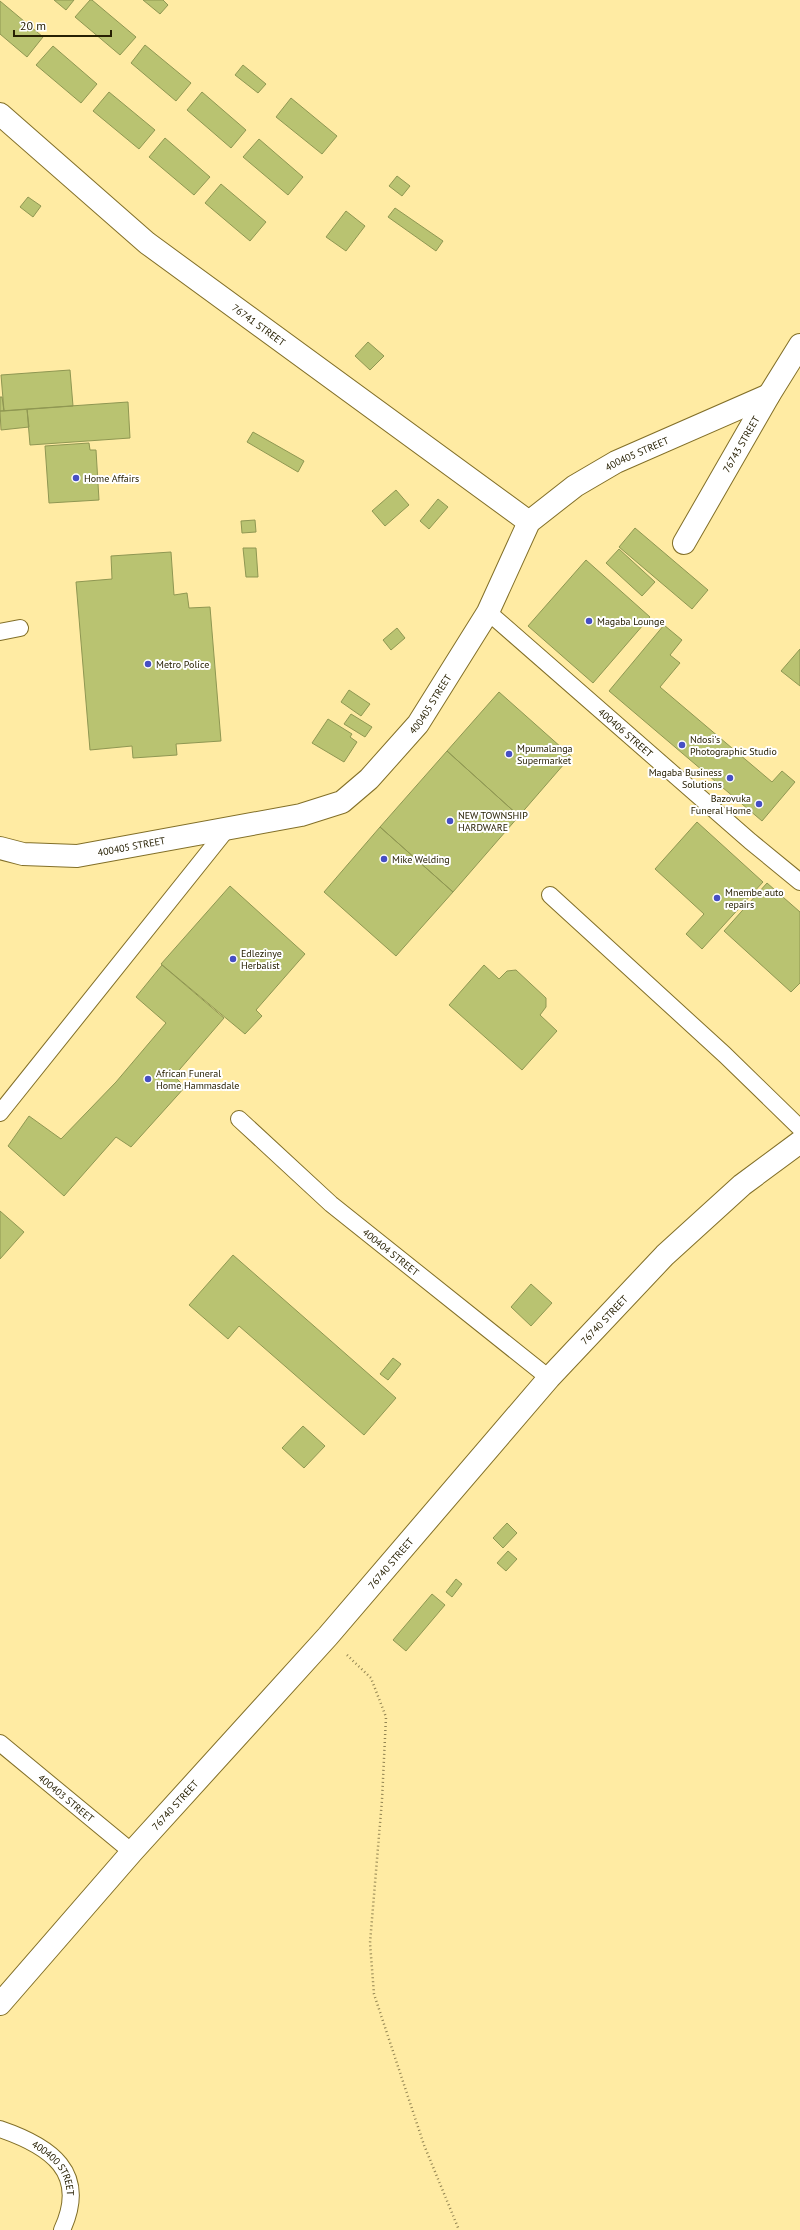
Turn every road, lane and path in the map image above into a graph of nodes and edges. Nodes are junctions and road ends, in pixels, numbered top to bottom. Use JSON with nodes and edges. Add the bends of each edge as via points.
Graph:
{"nodes":[{"id":1,"x":0,"y":114,"type":"edge"},
{"id":2,"x":800,"y":345,"type":"edge"},
{"id":3,"x":769,"y":394,"type":"junction"},
{"id":4,"x":529,"y":522,"type":"junction"},
{"id":5,"x":684,"y":543,"type":"dead end"},
{"id":6,"x":488,"y":612,"type":"junction"},
{"id":7,"x":20,"y":628,"type":"dead end"},
{"id":8,"x":0,"y":632,"type":"edge"},
{"id":9,"x":226,"y":829,"type":"junction"},
{"id":10,"x":0,"y":848,"type":"edge"},
{"id":11,"x":800,"y":882,"type":"edge"},
{"id":12,"x":550,"y":895,"type":"dead end"},
{"id":13,"x":0,"y":1114,"type":"edge"},
{"id":14,"x":239,"y":1119,"type":"dead end"},
{"id":15,"x":800,"y":1128,"type":"edge"},
{"id":16,"x":800,"y":1142,"type":"edge"},
{"id":17,"x":549,"y":1378,"type":"junction"},
{"id":18,"x":328,"y":1636,"type":"junction"},
{"id":19,"x":0,"y":1743,"type":"edge"},
{"id":20,"x":132,"y":1852,"type":"junction"},
{"id":21,"x":0,"y":2004,"type":"edge"},
{"id":22,"x":0,"y":2129,"type":"edge"},
{"id":23,"x":62,"y":2230,"type":"edge"},
{"id":24,"x":458,"y":2230,"type":"edge"}],
"edges":[{"from":1,"to":4,"type":"street","name":"76741 STREET","via":[[147,243]]},
{"from":2,"to":3,"type":"street","name":"76743 STREET"},
{"from":3,"to":4,"type":"street","name":"400405 STREET","via":[[616,462],[575,486]]},
{"from":3,"to":5,"type":"street","name":"76743 STREET"},
{"from":4,"to":6,"type":"street","name":"400405 STREET"},
{"from":6,"to":9,"type":"street","name":"400405 STREET","via":[[418,724],[369,779],[342,802],[301,815]]},
{"from":6,"to":11,"type":"lane","name":"400406 STREET"},
{"from":7,"to":8,"type":"lane"},
{"from":9,"to":10,"type":"street","name":"400405 STREET","via":[[77,856],[23,854]]},
{"from":9,"to":13,"type":"lane"},
{"from":12,"to":15,"type":"lane"},
{"from":14,"to":17,"type":"lane","name":"400404 STREET","via":[[331,1204]]},
{"from":16,"to":17,"type":"street","name":"76740 STREET","via":[[742,1184],[665,1255]]},
{"from":17,"to":18,"type":"street","name":"76740 STREET"},
{"from":18,"to":20,"type":"street","name":"76740 STREET"},
{"from":18,"to":24,"type":"path","via":[[371,1678],[386,1717],[370,1943],[374,1994],[424,2145]]},
{"from":19,"to":20,"type":"lane","name":"400403 STREET"},
{"from":20,"to":21,"type":"street","name":"76740 STREET"},
{"from":22,"to":23,"type":"lane","name":"400400 STREET","via":[[25,2138],[48,2152],[64,2169],[72,2192],[70,2212]]}]}
